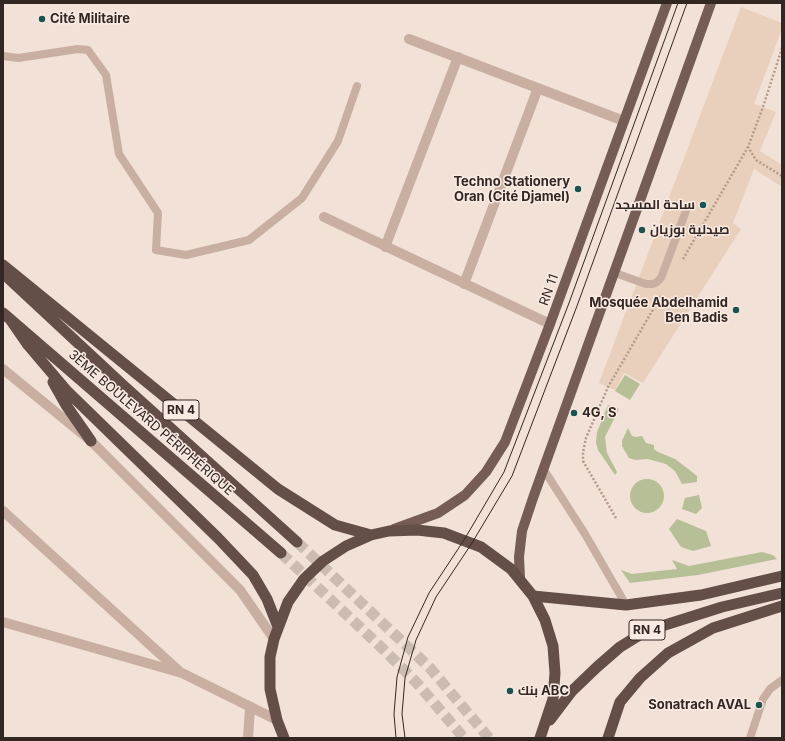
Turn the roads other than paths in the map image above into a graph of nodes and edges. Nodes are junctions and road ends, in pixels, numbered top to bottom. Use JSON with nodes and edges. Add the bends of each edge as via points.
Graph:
{"nodes":[{"id":1,"x":667,"y":3,"type":"edge"},
{"id":2,"x":711,"y":3,"type":"edge"},
{"id":3,"x":409,"y":39,"type":"dead end"},
{"id":4,"x":3,"y":56,"type":"edge"},
{"id":5,"x":458,"y":57,"type":"junction"},
{"id":6,"x":357,"y":86,"type":"dead end"},
{"id":7,"x":538,"y":88,"type":"junction"},
{"id":8,"x":624,"y":121,"type":"junction"},
{"id":9,"x":688,"y":208,"type":"dead end"},
{"id":10,"x":324,"y":217,"type":"dead end"},
{"id":11,"x":385,"y":247,"type":"junction"},
{"id":12,"x":3,"y":265,"type":"edge"},
{"id":13,"x":3,"y":273,"type":"edge"},
{"id":14,"x":615,"y":273,"type":"junction"},
{"id":15,"x":464,"y":284,"type":"junction"},
{"id":16,"x":6,"y":316,"type":"edge"},
{"id":17,"x":550,"y":324,"type":"junction"},
{"id":18,"x":45,"y":366,"type":"junction"},
{"id":19,"x":3,"y":369,"type":"edge"},
{"id":20,"x":91,"y":441,"type":"junction"},
{"id":21,"x":544,"y":470,"type":"junction"},
{"id":22,"x":3,"y":511,"type":"edge"},
{"id":23,"x":389,"y":531,"type":"junction"},
{"id":24,"x":371,"y":535,"type":"junction"},
{"id":25,"x":297,"y":542,"type":"tunnel mouth"},
{"id":26,"x":281,"y":553,"type":"tunnel mouth"},
{"id":27,"x":782,"y":576,"type":"edge"},
{"id":28,"x":520,"y":578,"type":"junction"},
{"id":29,"x":782,"y":593,"type":"edge"},
{"id":30,"x":533,"y":596,"type":"junction"},
{"id":31,"x":626,"y":605,"type":"junction"},
{"id":32,"x":782,"y":606,"type":"edge"},
{"id":33,"x":3,"y":622,"type":"edge"},
{"id":34,"x":278,"y":627,"type":"junction"},
{"id":35,"x":274,"y":639,"type":"junction"},
{"id":36,"x":182,"y":673,"type":"junction"},
{"id":37,"x":782,"y":680,"type":"edge"},
{"id":38,"x":250,"y":708,"type":"junction"},
{"id":39,"x":276,"y":720,"type":"junction"},
{"id":40,"x":545,"y":725,"type":"junction"},
{"id":41,"x":248,"y":738,"type":"edge"},
{"id":42,"x":284,"y":738,"type":"edge"},
{"id":43,"x":540,"y":738,"type":"edge"},
{"id":44,"x":608,"y":738,"type":"edge"},
{"id":45,"x":750,"y":738,"type":"edge"}],
"edges":[{"from":1,"to":8,"type":"main road","name":"RN 11"},
{"from":2,"to":14,"type":"main road"},
{"from":3,"to":5,"type":"street"},
{"from":4,"to":6,"type":"lane","via":[[18,58],[78,49],[88,50],[106,75],[119,154],[158,213],[156,250],[186,255],[248,240],[302,198],[338,142]]},
{"from":5,"to":7,"type":"street"},
{"from":5,"to":11,"type":"street"},
{"from":7,"to":8,"type":"street"},
{"from":7,"to":15,"type":"street"},
{"from":8,"to":17,"type":"main road","name":"RN 11"},
{"from":9,"to":14,"type":"lane","via":[[661,278],[653,284],[646,284]]},
{"from":10,"to":11,"type":"street"},
{"from":11,"to":15,"type":"street"},
{"from":12,"to":24,"type":"highway","number":"RN 4","via":[[278,489],[335,525]]},
{"from":13,"to":25,"type":"highway","name":"3ÈME BOULEVARD PÉRIPHÉRIQUE","number":"RN 4"},
{"from":14,"to":21,"type":"main road"},
{"from":15,"to":17,"type":"street"},
{"from":16,"to":18,"type":"highway"},
{"from":16,"to":26,"type":"highway","name":"3ÈME BOULEVARD PÉRIPHÉRIQUE"},
{"from":17,"to":23,"type":"main road","name":"RN 11","via":[[505,442],[486,472],[465,495],[438,513]]},
{"from":18,"to":20,"type":"highway","via":[[66,405]]},
{"from":18,"to":34,"type":"highway","via":[[91,416],[253,575],[267,599]]},
{"from":19,"to":20,"type":"street"},
{"from":20,"to":35,"type":"street","via":[[240,590]]},
{"from":21,"to":28,"type":"main road","via":[[522,531]]},
{"from":21,"to":31,"type":"lane","via":[[586,534]]},
{"from":22,"to":36,"type":"street"},
{"from":23,"to":24,"type":"highway"},
{"from":23,"to":28,"type":"highway","via":[[417,530],[444,533],[481,547]]},
{"from":24,"to":34,"type":"highway","via":[[346,546],[323,561],[304,579],[288,602]]},
{"from":27,"to":31,"type":"highway","number":"RN 4","via":[[701,595]]},
{"from":28,"to":30,"type":"highway"},
{"from":29,"to":40,"type":"highway","number":"RN 4","via":[[722,607],[646,631],[620,647],[597,667],[572,691]]},
{"from":30,"to":31,"type":"highway","number":"RN 4"},
{"from":30,"to":40,"type":"highway","via":[[545,620],[553,646],[553,699]]},
{"from":32,"to":44,"type":"highway","via":[[713,628],[668,653],[640,678],[620,702]]},
{"from":33,"to":36,"type":"street"},
{"from":34,"to":35,"type":"highway"},
{"from":35,"to":39,"type":"highway","via":[[270,657],[270,689]]},
{"from":36,"to":38,"type":"street"},
{"from":37,"to":45,"type":"lane","via":[[770,689],[763,699]]},
{"from":38,"to":39,"type":"street"},
{"from":38,"to":41,"type":"street"},
{"from":39,"to":42,"type":"highway"},
{"from":40,"to":43,"type":"highway"}]}
